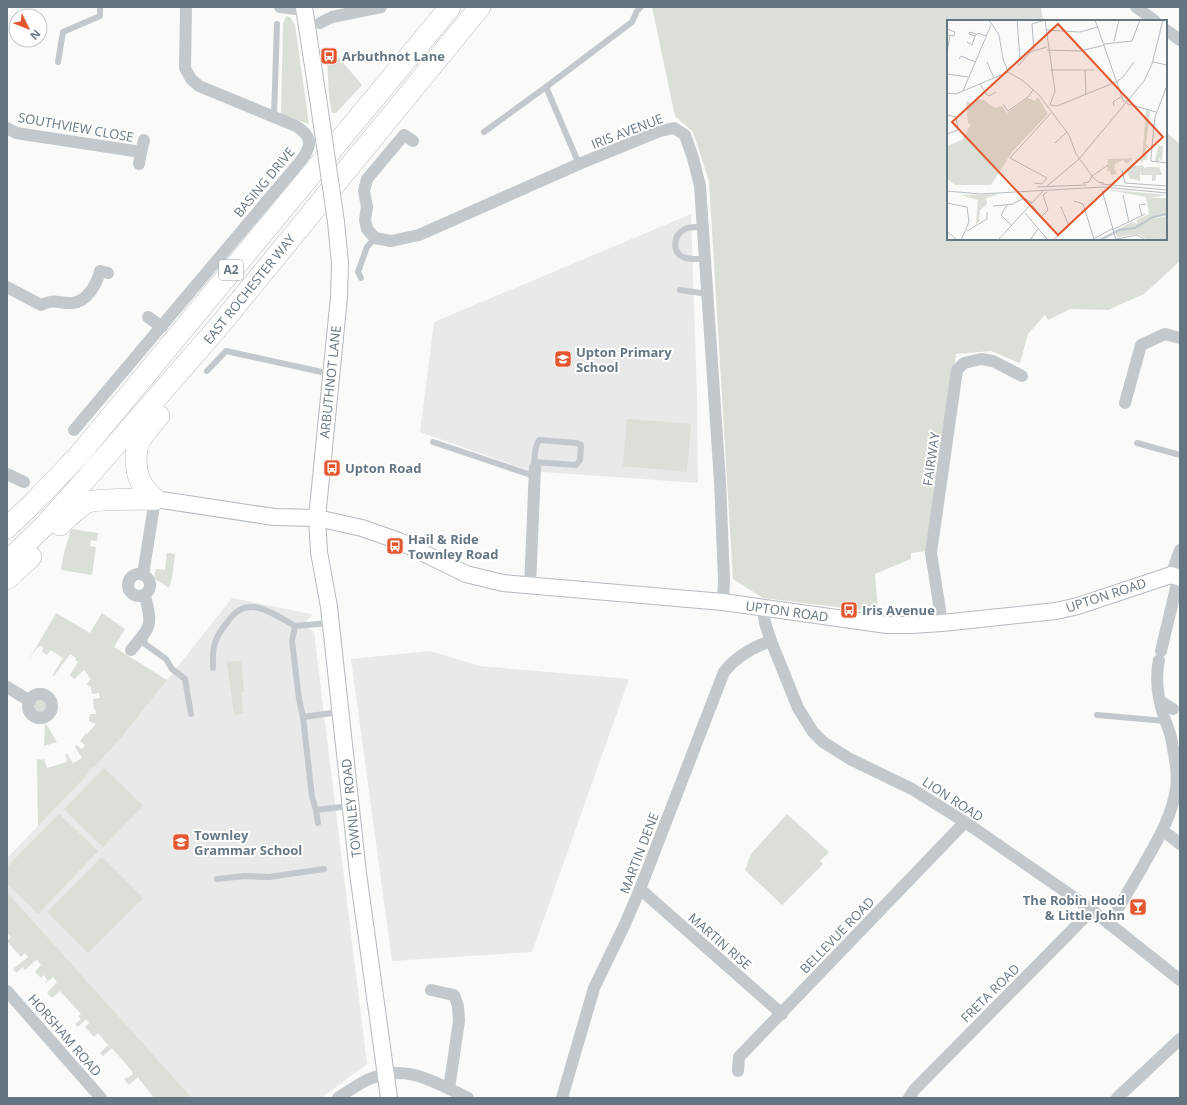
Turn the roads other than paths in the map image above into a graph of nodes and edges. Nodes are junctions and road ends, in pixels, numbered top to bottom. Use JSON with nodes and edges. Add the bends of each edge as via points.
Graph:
{"nodes":[{"id":1,"x":100,"y":7,"type":"edge"},
{"id":2,"x":186,"y":7,"type":"edge"},
{"id":3,"x":280,"y":7,"type":"edge"},
{"id":4,"x":381,"y":7,"type":"edge"},
{"id":5,"x":450,"y":7,"type":"edge"},
{"id":6,"x":480,"y":7,"type":"edge"},
{"id":7,"x":641,"y":7,"type":"edge"},
{"id":8,"x":1136,"y":7,"type":"edge"},
{"id":9,"x":304,"y":9,"type":"edge"},
{"id":10,"x":1153,"y":20,"type":"edge"},
{"id":11,"x":320,"y":23,"type":"dead end"},
{"id":12,"x":277,"y":24,"type":"dead end"},
{"id":13,"x":1167,"y":31,"type":"edge"},
{"id":14,"x":1180,"y":40,"type":"edge"},
{"id":15,"x":58,"y":62,"type":"dead end"},
{"id":16,"x":546,"y":87,"type":"junction"},
{"id":17,"x":274,"y":116,"type":"junction"},
{"id":18,"x":7,"y":128,"type":"edge"},
{"id":19,"x":484,"y":132,"type":"dead end"},
{"id":20,"x":144,"y":140,"type":"dead end"},
{"id":21,"x":413,"y":141,"type":"dead end"},
{"id":22,"x":578,"y":164,"type":"junction"},
{"id":23,"x":703,"y":227,"type":"junction"},
{"id":24,"x":375,"y":238,"type":"junction"},
{"id":25,"x":705,"y":259,"type":"junction"},
{"id":26,"x":100,"y":271,"type":"dead end"},
{"id":27,"x":361,"y":278,"type":"dead end"},
{"id":28,"x":7,"y":287,"type":"edge"},
{"id":29,"x":680,"y":290,"type":"dead end"},
{"id":30,"x":708,"y":294,"type":"junction"},
{"id":31,"x":148,"y":317,"type":"dead end"},
{"id":32,"x":220,"y":325,"type":"junction"},
{"id":33,"x":162,"y":327,"type":"junction"},
{"id":34,"x":1180,"y":338,"type":"edge"},
{"id":35,"x":207,"y":371,"type":"dead end"},
{"id":36,"x":331,"y":374,"type":"junction"},
{"id":37,"x":1022,"y":376,"type":"dead end"},
{"id":38,"x":1125,"y":403,"type":"dead end"},
{"id":39,"x":74,"y":430,"type":"dead end"},
{"id":40,"x":433,"y":442,"type":"dead end"},
{"id":41,"x":1137,"y":443,"type":"dead end"},
{"id":42,"x":1180,"y":455,"type":"edge"},
{"id":43,"x":534,"y":469,"type":"junction"},
{"id":44,"x":7,"y":474,"type":"edge"},
{"id":45,"x":24,"y":482,"type":"dead end"},
{"id":46,"x":155,"y":499,"type":"junction"},
{"id":47,"x":317,"y":518,"type":"junction"},
{"id":48,"x":7,"y":528,"type":"edge"},
{"id":49,"x":1180,"y":550,"type":"edge"},
{"id":50,"x":7,"y":562,"type":"edge"},
{"id":51,"x":143,"y":575,"type":"junction"},
{"id":52,"x":1176,"y":577,"type":"edge"},
{"id":53,"x":7,"y":579,"type":"edge"},
{"id":54,"x":530,"y":587,"type":"junction"},
{"id":55,"x":145,"y":596,"type":"junction"},
{"id":56,"x":723,"y":602,"type":"junction"},
{"id":57,"x":763,"y":608,"type":"junction"},
{"id":58,"x":331,"y":623,"type":"junction"},
{"id":59,"x":942,"y":623,"type":"junction"},
{"id":60,"x":295,"y":626,"type":"junction"},
{"id":61,"x":144,"y":634,"type":"junction"},
{"id":62,"x":771,"y":641,"type":"junction"},
{"id":63,"x":131,"y":650,"type":"dead end"},
{"id":64,"x":213,"y":668,"type":"dead end"},
{"id":65,"x":7,"y":687,"type":"edge"},
{"id":66,"x":30,"y":700,"type":"dead end"},
{"id":67,"x":1160,"y":701,"type":"junction"},
{"id":68,"x":1173,"y":709,"type":"dead end"},
{"id":69,"x":341,"y":712,"type":"junction"},
{"id":70,"x":191,"y":714,"type":"dead end"},
{"id":71,"x":1097,"y":715,"type":"dead end"},
{"id":72,"x":303,"y":717,"type":"junction"},
{"id":73,"x":1165,"y":721,"type":"junction"},
{"id":74,"x":351,"y":806,"type":"junction"},
{"id":75,"x":316,"y":810,"type":"junction"},
{"id":76,"x":965,"y":822,"type":"junction"},
{"id":77,"x":318,"y":824,"type":"dead end"},
{"id":78,"x":1163,"y":832,"type":"junction"},
{"id":79,"x":1180,"y":844,"type":"edge"},
{"id":80,"x":324,"y":869,"type":"dead end"},
{"id":81,"x":217,"y":879,"type":"dead end"},
{"id":82,"x":640,"y":889,"type":"junction"},
{"id":83,"x":1092,"y":910,"type":"junction"},
{"id":84,"x":1109,"y":924,"type":"junction"},
{"id":85,"x":1180,"y":980,"type":"edge"},
{"id":86,"x":431,"y":990,"type":"dead end"},
{"id":87,"x":7,"y":991,"type":"edge"},
{"id":88,"x":782,"y":1014,"type":"junction"},
{"id":89,"x":1180,"y":1039,"type":"edge"},
{"id":90,"x":738,"y":1071,"type":"dead end"},
{"id":91,"x":386,"y":1074,"type":"junction"},
{"id":92,"x":449,"y":1089,"type":"junction"},
{"id":93,"x":101,"y":1098,"type":"edge"},
{"id":94,"x":338,"y":1098,"type":"edge"},
{"id":95,"x":389,"y":1098,"type":"edge"},
{"id":96,"x":468,"y":1098,"type":"edge"},
{"id":97,"x":562,"y":1098,"type":"edge"},
{"id":98,"x":909,"y":1098,"type":"edge"},
{"id":99,"x":1118,"y":1098,"type":"edge"}],
"edges":[{"from":1,"to":15,"type":"lane","via":[[100,16],[63,32]]},
{"from":2,"to":17,"type":"street","name":"BASING DRIVE","via":[[184,68],[191,79],[199,86]]},
{"from":3,"to":9,"type":"street"},
{"from":4,"to":11,"type":"street","via":[[332,17]]},
{"from":5,"to":48,"type":"highway","name":"EAST ROCHESTER WAY","number":"A2","via":[[79,454]]},
{"from":6,"to":32,"type":"highway","name":"EAST ROCHESTER WAY","number":"A2"},
{"from":7,"to":16,"type":"lane","via":[[632,22]]},
{"from":8,"to":10,"type":"street"},
{"from":9,"to":36,"type":"street","name":"ARBUTHNOT LANE","bridge":true,"via":[[340,263]]},
{"from":12,"to":17,"type":"lane"},
{"from":13,"to":14,"type":"street"},
{"from":16,"to":19,"type":"lane"},
{"from":16,"to":22,"type":"lane"},
{"from":17,"to":33,"type":"street","name":"BASING DRIVE","via":[[303,130],[309,138],[310,146],[307,153]]},
{"from":18,"to":20,"type":"street","name":"SOUTHVIEW CLOSE","via":[[16,133],[140,158]]},
{"from":21,"to":24,"type":"street","via":[[404,135],[367,179],[364,191],[367,207],[365,220],[367,229]]},
{"from":22,"to":23,"type":"street","name":"IRIS AVENUE","via":[[660,131],[674,128],[685,135],[693,158],[700,186]]},
{"from":22,"to":24,"type":"street","name":"IRIS AVENUE","via":[[419,235],[391,241]]},
{"from":23,"to":25,"type":"street","name":"IRIS AVENUE"},
{"from":23,"to":25,"type":"lane","via":[[689,226],[684,229],[675,244],[678,253],[684,257]]},
{"from":24,"to":27,"type":"lane","via":[[367,247],[358,272]]},
{"from":25,"to":30,"type":"street","name":"IRIS AVENUE"},
{"from":26,"to":28,"type":"street","via":[[98,280],[90,292],[83,299],[73,303],[49,301],[41,305]]},
{"from":29,"to":30,"type":"lane"},
{"from":30,"to":56,"type":"street","name":"IRIS AVENUE","via":[[720,481]]},
{"from":31,"to":33,"type":"street"},
{"from":32,"to":46,"type":"highway","number":"A2","via":[[202,362],[140,440],[137,451],[140,480]]},
{"from":32,"to":50,"type":"highway","name":"EAST ROCHESTER WAY","number":"A2","via":[[45,525]]},
{"from":33,"to":39,"type":"street","name":"BASING DRIVE"},
{"from":34,"to":38,"type":"street","via":[[1165,334],[1141,345]]},
{"from":35,"to":36,"type":"lane","via":[[226,351]]},
{"from":36,"to":47,"type":"street","name":"ARBUTHNOT LANE"},
{"from":37,"to":59,"type":"street","name":"FAIRWAY","via":[[993,361],[981,359],[964,363],[957,370],[931,553]]},
{"from":40,"to":43,"type":"lane"},
{"from":41,"to":42,"type":"lane"},
{"from":43,"to":43,"type":"lane","via":[[536,444],[539,440],[581,445],[580,460],[576,465]]},
{"from":43,"to":54,"type":"street"},
{"from":44,"to":45,"type":"street"},
{"from":46,"to":47,"type":"street","name":"UPTON ROAD","via":[[274,517]]},
{"from":46,"to":51,"type":"street"},
{"from":46,"to":53,"type":"highway","via":[[88,502],[74,510]]},
{"from":47,"to":54,"type":"street","name":"UPTON ROAD","via":[[362,528],[399,541],[466,574],[503,584]]},
{"from":47,"to":58,"type":"street","name":"TOWNLEY ROAD","via":[[319,552]]},
{"from":49,"to":52,"type":"street"},
{"from":51,"to":55,"type":"street","via":[[150,584]]},
{"from":51,"to":55,"type":"street","via":[[133,576],[128,584],[134,595]]},
{"from":52,"to":59,"type":"street","name":"UPTON ROAD","via":[[1056,611]]},
{"from":52,"to":67,"type":"street","via":[[1177,584],[1160,656],[1157,682]]},
{"from":54,"to":56,"type":"street","name":"UPTON ROAD"},
{"from":55,"to":61,"type":"street","via":[[150,626]]},
{"from":56,"to":57,"type":"street","name":"UPTON ROAD"},
{"from":57,"to":59,"type":"street","name":"UPTON ROAD","via":[[887,625]]},
{"from":57,"to":62,"type":"street","name":"LION ROAD"},
{"from":58,"to":60,"type":"lane"},
{"from":58,"to":69,"type":"street","name":"TOWNLEY ROAD"},
{"from":60,"to":64,"type":"lane","via":[[261,608],[246,607],[238,610],[215,642]]},
{"from":60,"to":72,"type":"lane","via":[[292,641]]},
{"from":61,"to":63,"type":"street"},
{"from":61,"to":70,"type":"lane","via":[[145,644],[166,659],[172,669],[185,679]]},
{"from":62,"to":76,"type":"street","name":"LION ROAD","via":[[798,708],[813,732],[850,759],[912,789]]},
{"from":62,"to":82,"type":"street","name":"MARTIN DENE","via":[[755,647],[730,664],[724,672]]},
{"from":65,"to":66,"type":"street"},
{"from":67,"to":68,"type":"street"},
{"from":67,"to":73,"type":"street"},
{"from":69,"to":72,"type":"lane"},
{"from":69,"to":74,"type":"street","name":"TOWNLEY ROAD"},
{"from":71,"to":73,"type":"lane"},
{"from":72,"to":75,"type":"lane","via":[[312,797]]},
{"from":73,"to":78,"type":"street","via":[[1172,739],[1176,786]]},
{"from":74,"to":75,"type":"lane"},
{"from":74,"to":91,"type":"street","name":"TOWNLEY ROAD"},
{"from":75,"to":77,"type":"lane"},
{"from":76,"to":83,"type":"street","name":"LION ROAD"},
{"from":76,"to":88,"type":"street","name":"BELLEVUE ROAD"},
{"from":78,"to":79,"type":"street"},
{"from":78,"to":84,"type":"street"},
{"from":80,"to":81,"type":"lane","via":[[268,877]]},
{"from":82,"to":88,"type":"street","name":"MARTIN RISE"},
{"from":82,"to":97,"type":"street","name":"MARTIN DENE","via":[[594,988]]},
{"from":83,"to":84,"type":"street","name":"LION ROAD"},
{"from":83,"to":98,"type":"street","name":"FRETA ROAD"},
{"from":84,"to":85,"type":"street","name":"LION ROAD"},
{"from":86,"to":92,"type":"street","via":[[454,995],[458,1006],[459,1021]]},
{"from":87,"to":93,"type":"street","name":"HORSHAM ROAD"},
{"from":88,"to":90,"type":"street","name":"BELLEVUE ROAD","via":[[739,1057]]},
{"from":89,"to":99,"type":"street"},
{"from":91,"to":92,"type":"street","via":[[416,1074]]},
{"from":91,"to":94,"type":"street","via":[[366,1080]]},
{"from":91,"to":95,"type":"street","name":"TOWNLEY ROAD"},
{"from":92,"to":96,"type":"street"}]}
